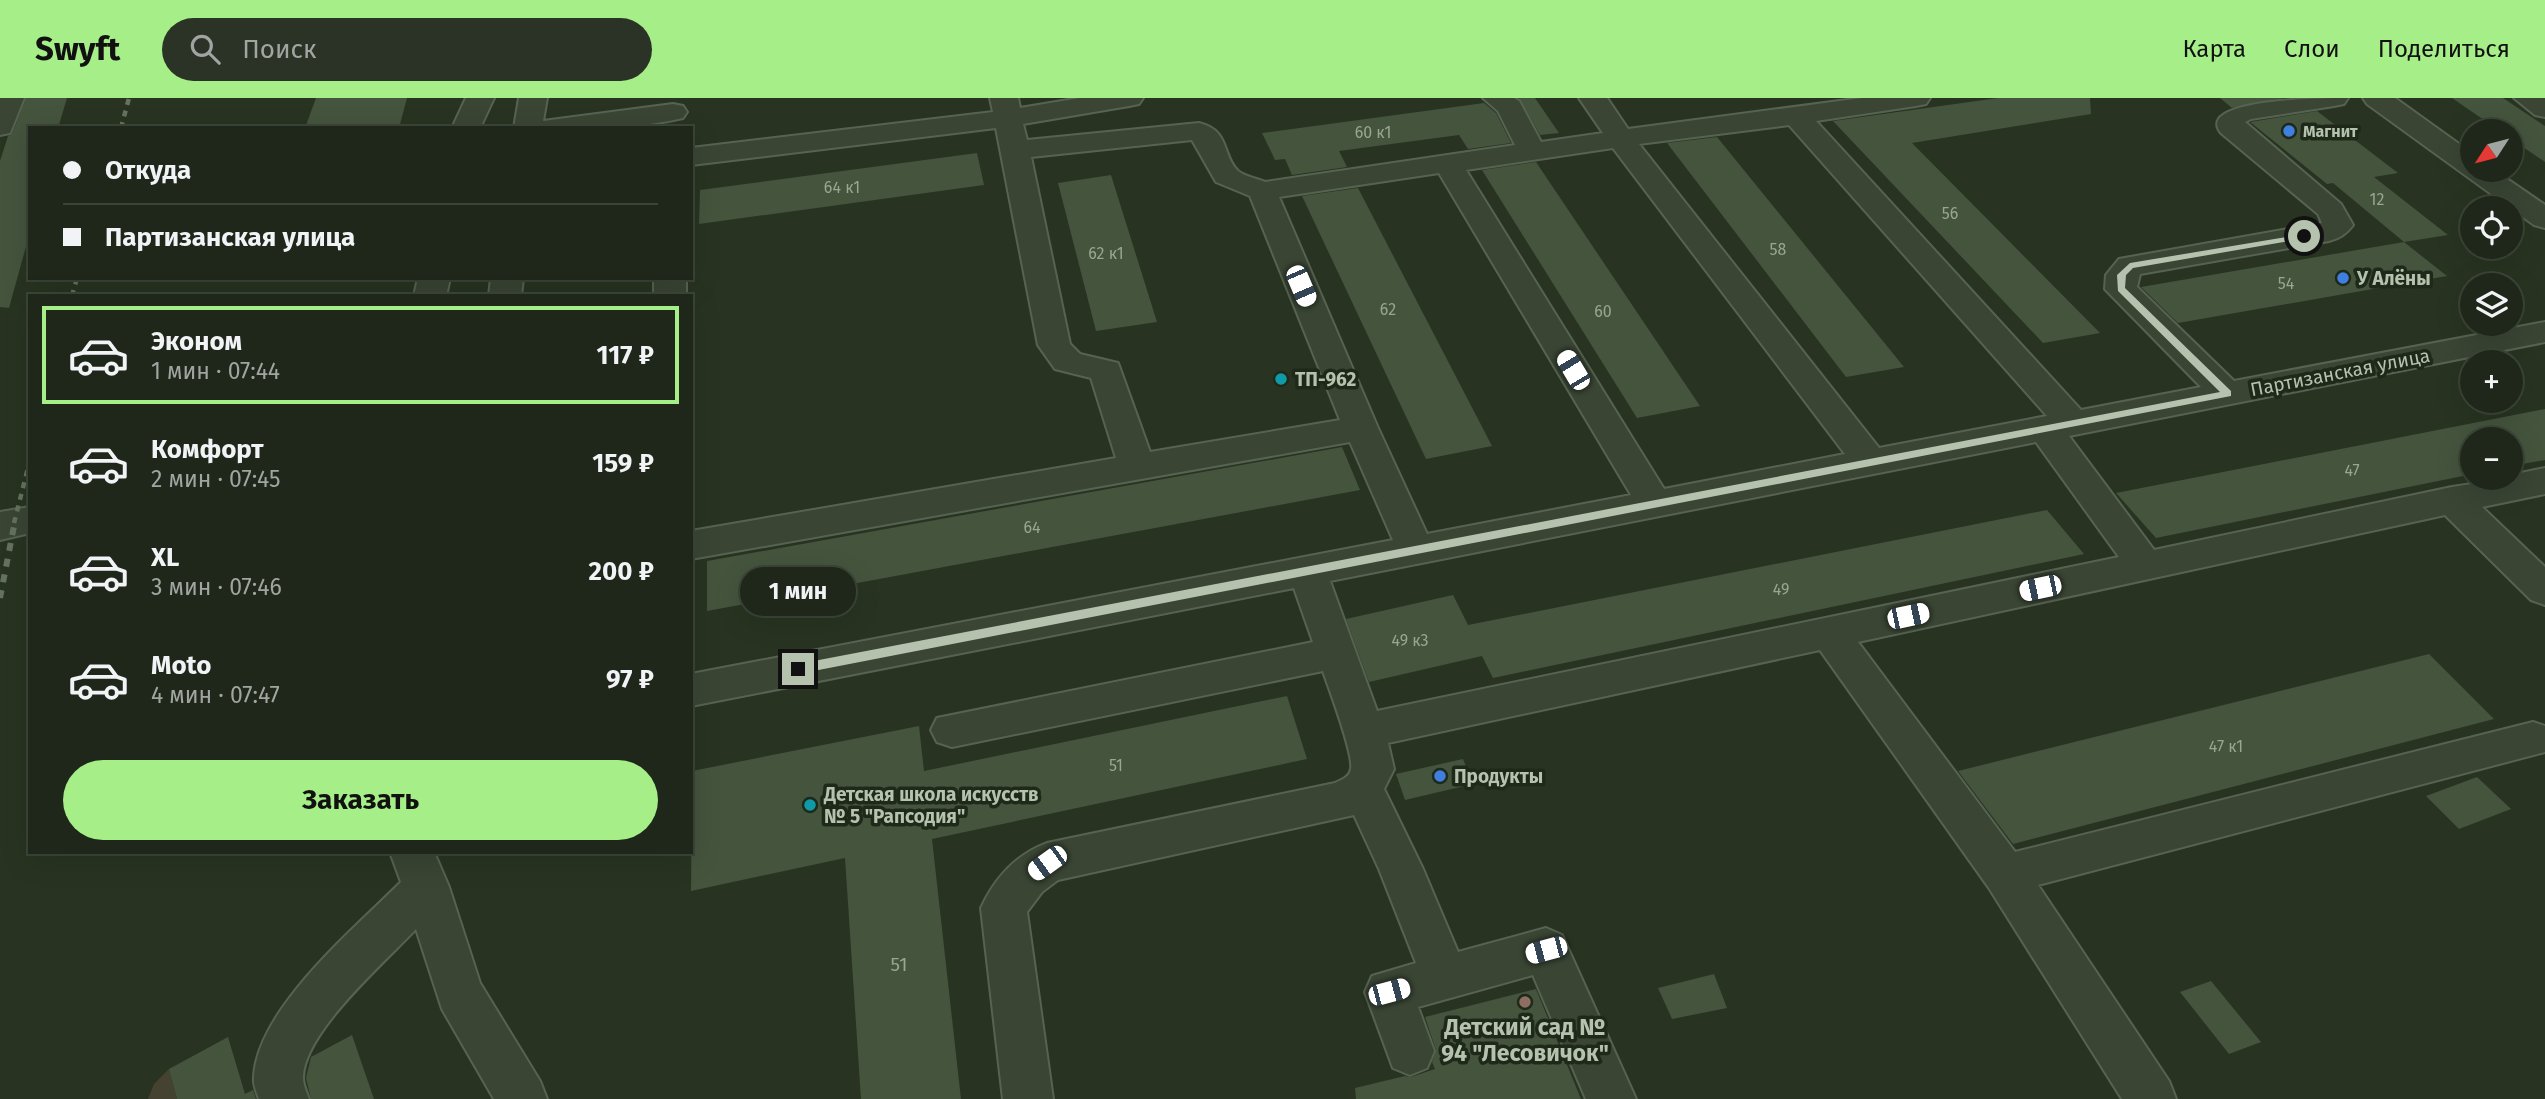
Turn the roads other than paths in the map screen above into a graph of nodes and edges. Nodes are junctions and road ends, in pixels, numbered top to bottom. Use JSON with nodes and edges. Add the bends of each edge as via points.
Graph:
{"nodes":[{"id":1,"x":10,"y":98,"type":"edge"},
{"id":2,"x":480,"y":98,"type":"edge"},
{"id":3,"x":533,"y":98,"type":"edge"},
{"id":4,"x":1129,"y":98,"type":"edge"},
{"id":5,"x":1497,"y":98,"type":"edge"},
{"id":6,"x":1593,"y":98,"type":"edge"},
{"id":7,"x":1910,"y":98,"type":"edge"},
{"id":8,"x":2334,"y":98,"type":"edge"},
{"id":9,"x":2377,"y":98,"type":"edge"},
{"id":10,"x":2528,"y":98,"type":"edge"},
{"id":11,"x":1006,"y":108,"type":"edge"},
{"id":12,"x":2545,"y":109,"type":"edge"},
{"id":13,"x":673,"y":112,"type":"edge"},
{"id":14,"x":1796,"y":116,"type":"junction"},
{"id":15,"x":467,"y":126,"type":"edge"},
{"id":16,"x":528,"y":126,"type":"edge"},
{"id":17,"x":563,"y":126,"type":"edge"},
{"id":18,"x":0,"y":127,"type":"edge"},
{"id":19,"x":1621,"y":139,"type":"junction"},
{"id":20,"x":1015,"y":150,"type":"junction"},
{"id":21,"x":1532,"y":152,"type":"junction"},
{"id":22,"x":693,"y":157,"type":"edge"},
{"id":23,"x":2460,"y":157,"type":"edge"},
{"id":24,"x":1448,"y":164,"type":"junction"},
{"id":25,"x":2494,"y":182,"type":"edge"},
{"id":26,"x":1262,"y":191,"type":"junction"},
{"id":27,"x":2545,"y":219,"type":"edge"},
{"id":28,"x":2545,"y":332,"type":"edge"},
{"id":29,"x":2228,"y":394,"type":"junction"},
{"id":30,"x":2059,"y":426,"type":"junction"},
{"id":31,"x":1361,"y":428,"type":"junction"},
{"id":32,"x":1870,"y":462,"type":"junction"},
{"id":33,"x":1136,"y":465,"type":"junction"},
{"id":34,"x":2545,"y":481,"type":"edge"},
{"id":35,"x":2452,"y":500,"type":"junction"},
{"id":36,"x":1654,"y":504,"type":"junction"},
{"id":37,"x":28,"y":520,"type":"edge"},
{"id":38,"x":0,"y":526,"type":"edge"},
{"id":39,"x":693,"y":545,"type":"edge"},
{"id":40,"x":1416,"y":550,"type":"junction"},
{"id":41,"x":2145,"y":565,"type":"junction"},
{"id":42,"x":1307,"y":571,"type":"junction"},
{"id":43,"x":2545,"y":590,"type":"edge"},
{"id":44,"x":1829,"y":633,"type":"junction"},
{"id":45,"x":1336,"y":653,"type":"junction"},
{"id":46,"x":693,"y":690,"type":"edge"},
{"id":47,"x":951,"y":730,"type":"dead end"},
{"id":48,"x":1364,"y":731,"type":"junction"},
{"id":49,"x":2533,"y":739,"type":"dead end"},
{"id":50,"x":1363,"y":789,"type":"junction"},
{"id":51,"x":419,"y":869,"type":"edge"},
{"id":52,"x":2005,"y":874,"type":"junction"},
{"id":53,"x":1445,"y":977,"type":"junction"},
{"id":54,"x":1410,"y":1051,"type":"dead end"},
{"id":55,"x":284,"y":1099,"type":"edge"},
{"id":56,"x":522,"y":1099,"type":"edge"},
{"id":57,"x":1028,"y":1099,"type":"edge"},
{"id":58,"x":1611,"y":1099,"type":"edge"},
{"id":59,"x":2151,"y":1099,"type":"edge"}],
"edges":[{"from":1,"to":18,"type":"street"},
{"from":2,"to":15,"type":"street"},
{"from":3,"to":16,"type":"street"},
{"from":4,"to":11,"type":"street"},
{"from":5,"to":21,"type":"street","via":[[1509,107]]},
{"from":6,"to":19,"type":"street"},
{"from":7,"to":14,"type":"street"},
{"from":8,"to":29,"type":"street","via":[[2243,112],[2231,119],[2231,127],[2331,210],[2339,225],[2329,232],[2130,266],[2122,275],[2121,289]]},
{"from":9,"to":23,"type":"street"},
{"from":10,"to":12,"type":"street"},
{"from":11,"to":20,"type":"street"},
{"from":11,"to":22,"type":"street"},
{"from":13,"to":17,"type":"street"},
{"from":14,"to":19,"type":"street"},
{"from":14,"to":30,"type":"street"},
{"from":19,"to":21,"type":"street"},
{"from":19,"to":32,"type":"street"},
{"from":20,"to":26,"type":"street","via":[[1199,131],[1226,176]]},
{"from":20,"to":33,"type":"street","via":[[1054,345],[1064,361],[1106,371]]},
{"from":21,"to":24,"type":"street"},
{"from":24,"to":26,"type":"street"},
{"from":24,"to":36,"type":"street"},
{"from":25,"to":27,"type":"street"},
{"from":26,"to":31,"type":"street"},
{"from":28,"to":29,"type":"street","name":"Партизанская улица"},
{"from":29,"to":30,"type":"street","name":"Партизанская улица"},
{"from":30,"to":32,"type":"street","name":"Партизанская улица"},
{"from":30,"to":41,"type":"street"},
{"from":31,"to":33,"type":"street"},
{"from":31,"to":40,"type":"street"},
{"from":32,"to":36,"type":"street","name":"Партизанская улица"},
{"from":33,"to":39,"type":"street"},
{"from":34,"to":35,"type":"street"},
{"from":35,"to":41,"type":"street"},
{"from":35,"to":43,"type":"street"},
{"from":36,"to":40,"type":"street","name":"Партизанская улица"},
{"from":37,"to":38,"type":"street"},
{"from":40,"to":42,"type":"street","name":"Партизанская улица"},
{"from":41,"to":44,"type":"street"},
{"from":42,"to":45,"type":"street"},
{"from":42,"to":46,"type":"street","name":"Партизанская улица"},
{"from":44,"to":48,"type":"street"},
{"from":44,"to":52,"type":"street"},
{"from":45,"to":47,"type":"street"},
{"from":45,"to":48,"type":"street"},
{"from":48,"to":50,"type":"street","via":[[1373,769]]},
{"from":49,"to":52,"type":"street"},
{"from":50,"to":53,"type":"street"},
{"from":50,"to":57,"type":"street","via":[[1343,800],[1047,863],[1026,878],[1004,908]]},
{"from":51,"to":55,"type":"street","via":[[307,1011],[282,1053],[278,1080]]},
{"from":51,"to":56,"type":"street","via":[[459,993]]},
{"from":52,"to":59,"type":"street"},
{"from":53,"to":54,"type":"street","via":[[1389,992]]},
{"from":53,"to":58,"type":"street","via":[[1546,950]]}]}
